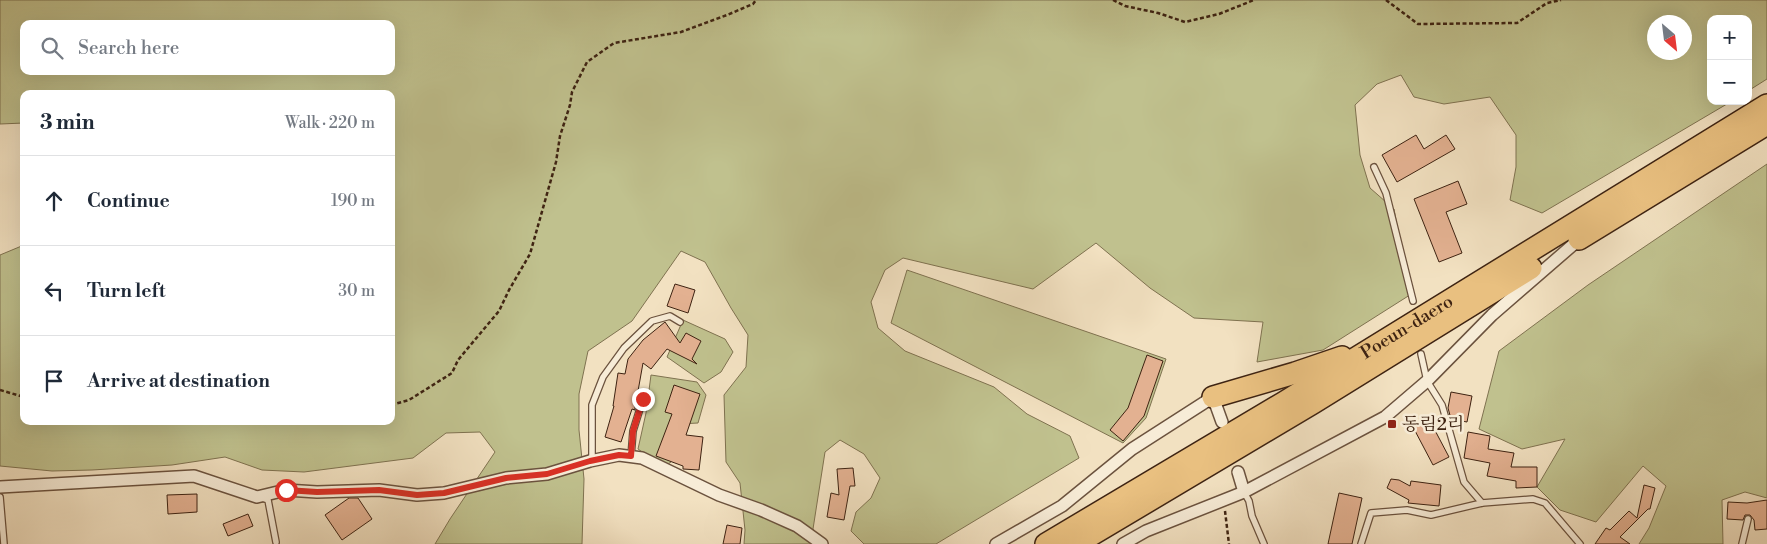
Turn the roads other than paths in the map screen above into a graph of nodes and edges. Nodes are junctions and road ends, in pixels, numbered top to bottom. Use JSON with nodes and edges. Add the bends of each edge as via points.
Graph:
{"nodes":[{"id":1,"x":1767,"y":105,"type":"edge"},
{"id":2,"x":1767,"y":124,"type":"edge"},
{"id":3,"x":1374,"y":167,"type":"dead end"},
{"id":4,"x":1583,"y":236,"type":"junction"},
{"id":5,"x":1412,"y":301,"type":"dead end"},
{"id":6,"x":680,"y":322,"type":"dead end"},
{"id":7,"x":1399,"y":331,"type":"junction"},
{"id":8,"x":1421,"y":354,"type":"dead end"},
{"id":9,"x":1427,"y":381,"type":"junction"},
{"id":10,"x":1213,"y":397,"type":"junction"},
{"id":11,"x":643,"y":399,"type":"dead end"},
{"id":12,"x":1222,"y":422,"type":"dead end"},
{"id":13,"x":631,"y":456,"type":"junction"},
{"id":14,"x":592,"y":460,"type":"junction"},
{"id":15,"x":1238,"y":472,"type":"dead end"},
{"id":16,"x":0,"y":487,"type":"edge"},
{"id":17,"x":1244,"y":492,"type":"junction"},
{"id":18,"x":0,"y":497,"type":"edge"},
{"id":19,"x":257,"y":497,"type":"junction"},
{"id":20,"x":1482,"y":503,"type":"junction"},
{"id":21,"x":1748,"y":519,"type":"dead end"},
{"id":22,"x":276,"y":542,"type":"dead end"},
{"id":23,"x":4,"y":544,"type":"edge"},
{"id":24,"x":822,"y":544,"type":"edge"},
{"id":25,"x":996,"y":544,"type":"edge"},
{"id":26,"x":1046,"y":544,"type":"edge"},
{"id":27,"x":1076,"y":544,"type":"edge"},
{"id":28,"x":1123,"y":544,"type":"edge"},
{"id":29,"x":1264,"y":544,"type":"edge"},
{"id":30,"x":1361,"y":544,"type":"edge"},
{"id":31,"x":1580,"y":544,"type":"edge"},
{"id":32,"x":1742,"y":544,"type":"edge"}],
"edges":[{"from":1,"to":7,"type":"highway","name":"Poeun-daero"},
{"from":2,"to":4,"type":"highway","name":"Poeun-daero"},
{"from":3,"to":5,"type":"lane","via":[[1386,193]]},
{"from":4,"to":9,"type":"street","via":[[1492,315]]},
{"from":4,"to":27,"type":"highway","name":"Poeun-daero","via":[[1313,403]]},
{"from":6,"to":14,"type":"lane","via":[[670,316],[652,321],[624,348],[603,377],[592,405]]},
{"from":7,"to":10,"type":"highway","via":[[1344,356]]},
{"from":7,"to":26,"type":"highway","name":"Poeun-daero"},
{"from":8,"to":9,"type":"lane"},
{"from":9,"to":17,"type":"street","via":[[1385,417]]},
{"from":9,"to":20,"type":"lane","via":[[1442,405],[1464,482]]},
{"from":10,"to":12,"type":"street"},
{"from":10,"to":25,"type":"street","via":[[1132,449],[1062,506]]},
{"from":11,"to":13,"type":"lane","via":[[633,431]]},
{"from":13,"to":14,"type":"street"},
{"from":13,"to":24,"type":"street","via":[[797,526]]},
{"from":14,"to":19,"type":"street","via":[[547,474],[506,478],[444,493],[417,495],[379,490],[286,490]]},
{"from":15,"to":17,"type":"street"},
{"from":16,"to":19,"type":"street","via":[[194,476]]},
{"from":17,"to":28,"type":"street","via":[[1146,531]]},
{"from":17,"to":29,"type":"lane"},
{"from":18,"to":23,"type":"lane"},
{"from":19,"to":22,"type":"lane","via":[[268,500]]},
{"from":20,"to":30,"type":"lane","via":[[1431,515],[1407,510],[1371,513]]},
{"from":20,"to":31,"type":"lane","via":[[1533,499],[1545,503]]},
{"from":21,"to":32,"type":"lane"}]}
